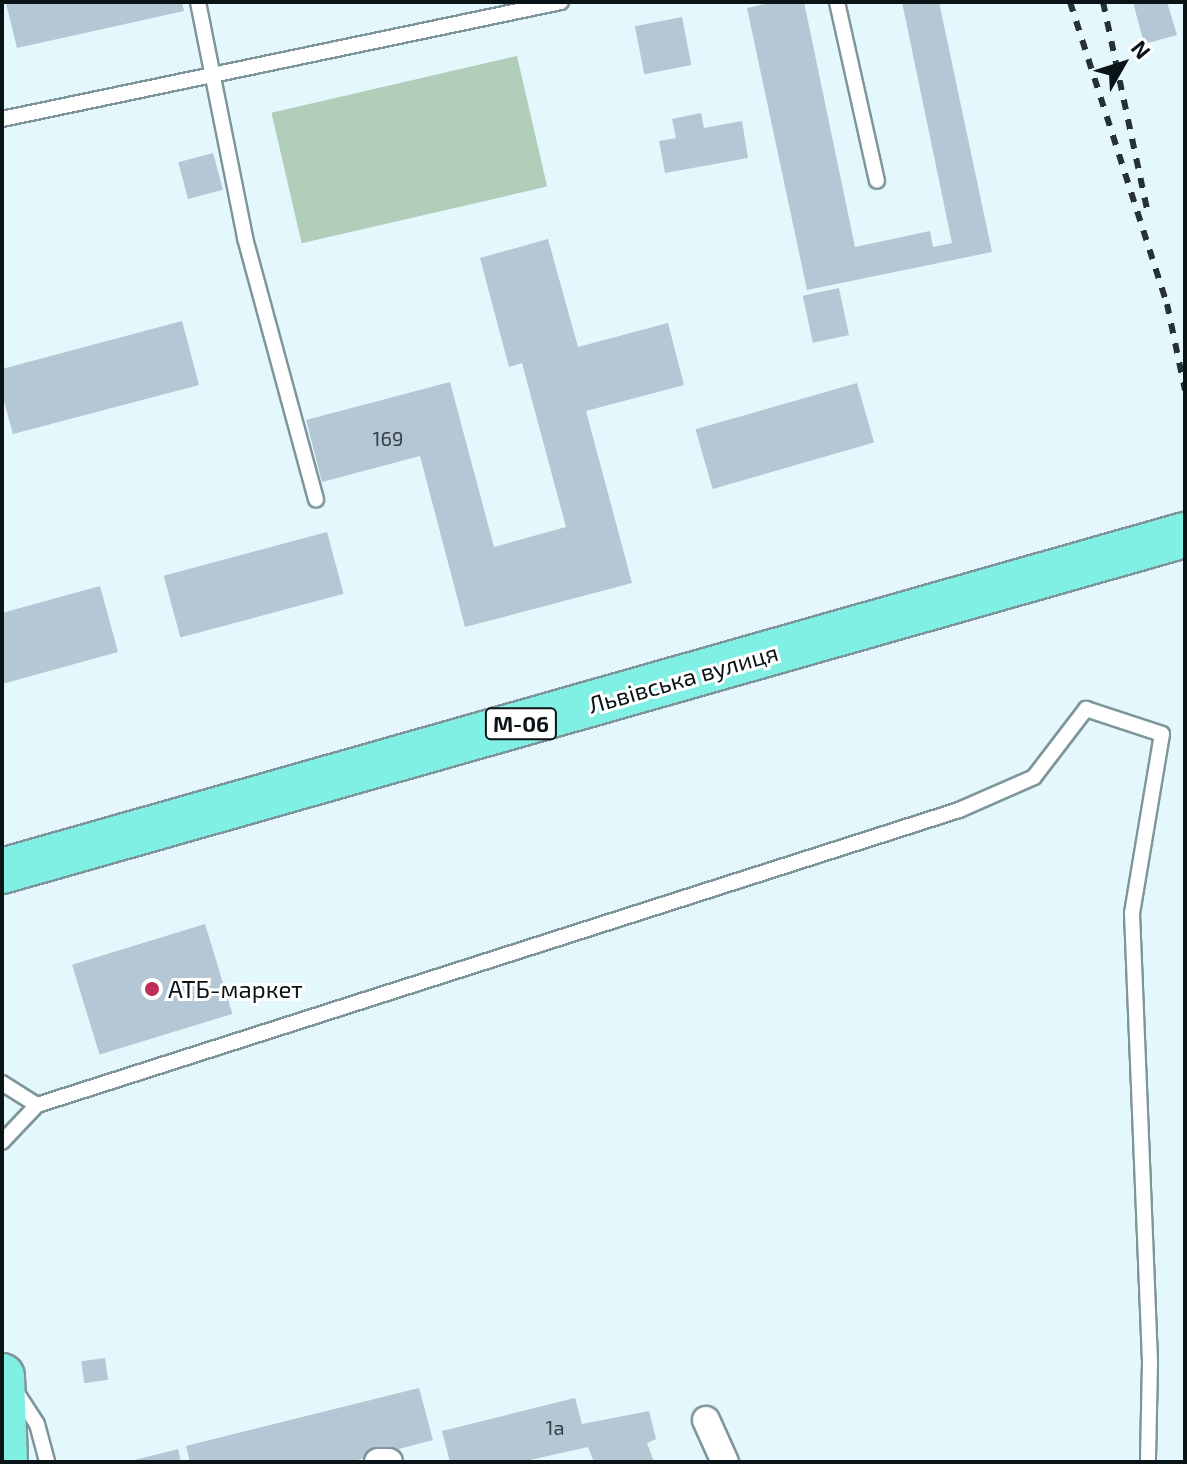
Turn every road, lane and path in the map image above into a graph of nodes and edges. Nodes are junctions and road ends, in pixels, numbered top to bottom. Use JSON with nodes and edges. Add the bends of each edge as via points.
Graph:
{"nodes":[{"id":1,"x":198,"y":2,"type":"edge"},
{"id":2,"x":561,"y":2,"type":"edge"},
{"id":3,"x":837,"y":2,"type":"edge"},
{"id":4,"x":211,"y":76,"type":"junction"},
{"id":5,"x":2,"y":119,"type":"edge"},
{"id":6,"x":877,"y":181,"type":"dead end"},
{"id":7,"x":316,"y":500,"type":"dead end"},
{"id":8,"x":1185,"y":535,"type":"edge"},
{"id":9,"x":2,"y":871,"type":"edge"},
{"id":10,"x":2,"y":1083,"type":"edge"},
{"id":11,"x":37,"y":1105,"type":"junction"},
{"id":12,"x":2,"y":1142,"type":"edge"},
{"id":13,"x":2,"y":1369,"type":"edge"},
{"id":14,"x":2,"y":1376,"type":"edge"},
{"id":15,"x":706,"y":1420,"type":"dead end"},
{"id":16,"x":5,"y":1462,"type":"edge"},
{"id":17,"x":47,"y":1462,"type":"edge"},
{"id":18,"x":378,"y":1462,"type":"edge"},
{"id":19,"x":389,"y":1462,"type":"edge"},
{"id":20,"x":725,"y":1462,"type":"edge"},
{"id":21,"x":1148,"y":1462,"type":"edge"}],
"edges":[{"from":1,"to":4,"type":"lane"},
{"from":2,"to":4,"type":"lane"},
{"from":3,"to":6,"type":"lane"},
{"from":4,"to":5,"type":"lane"},
{"from":4,"to":7,"type":"lane","via":[[245,238]]},
{"from":8,"to":9,"type":"highway","name":"Львівська вулиця","number":"М-06"},
{"from":10,"to":11,"type":"lane"},
{"from":11,"to":12,"type":"lane"},
{"from":11,"to":21,"type":"lane","via":[[959,810],[1034,777],[1086,709],[1162,734],[1132,913],[1150,1363]]},
{"from":13,"to":17,"type":"lane","via":[[37,1424]]},
{"from":14,"to":16,"type":"highway"},
{"from":15,"to":20,"type":"street"},
{"from":18,"to":19,"type":"street"}]}
